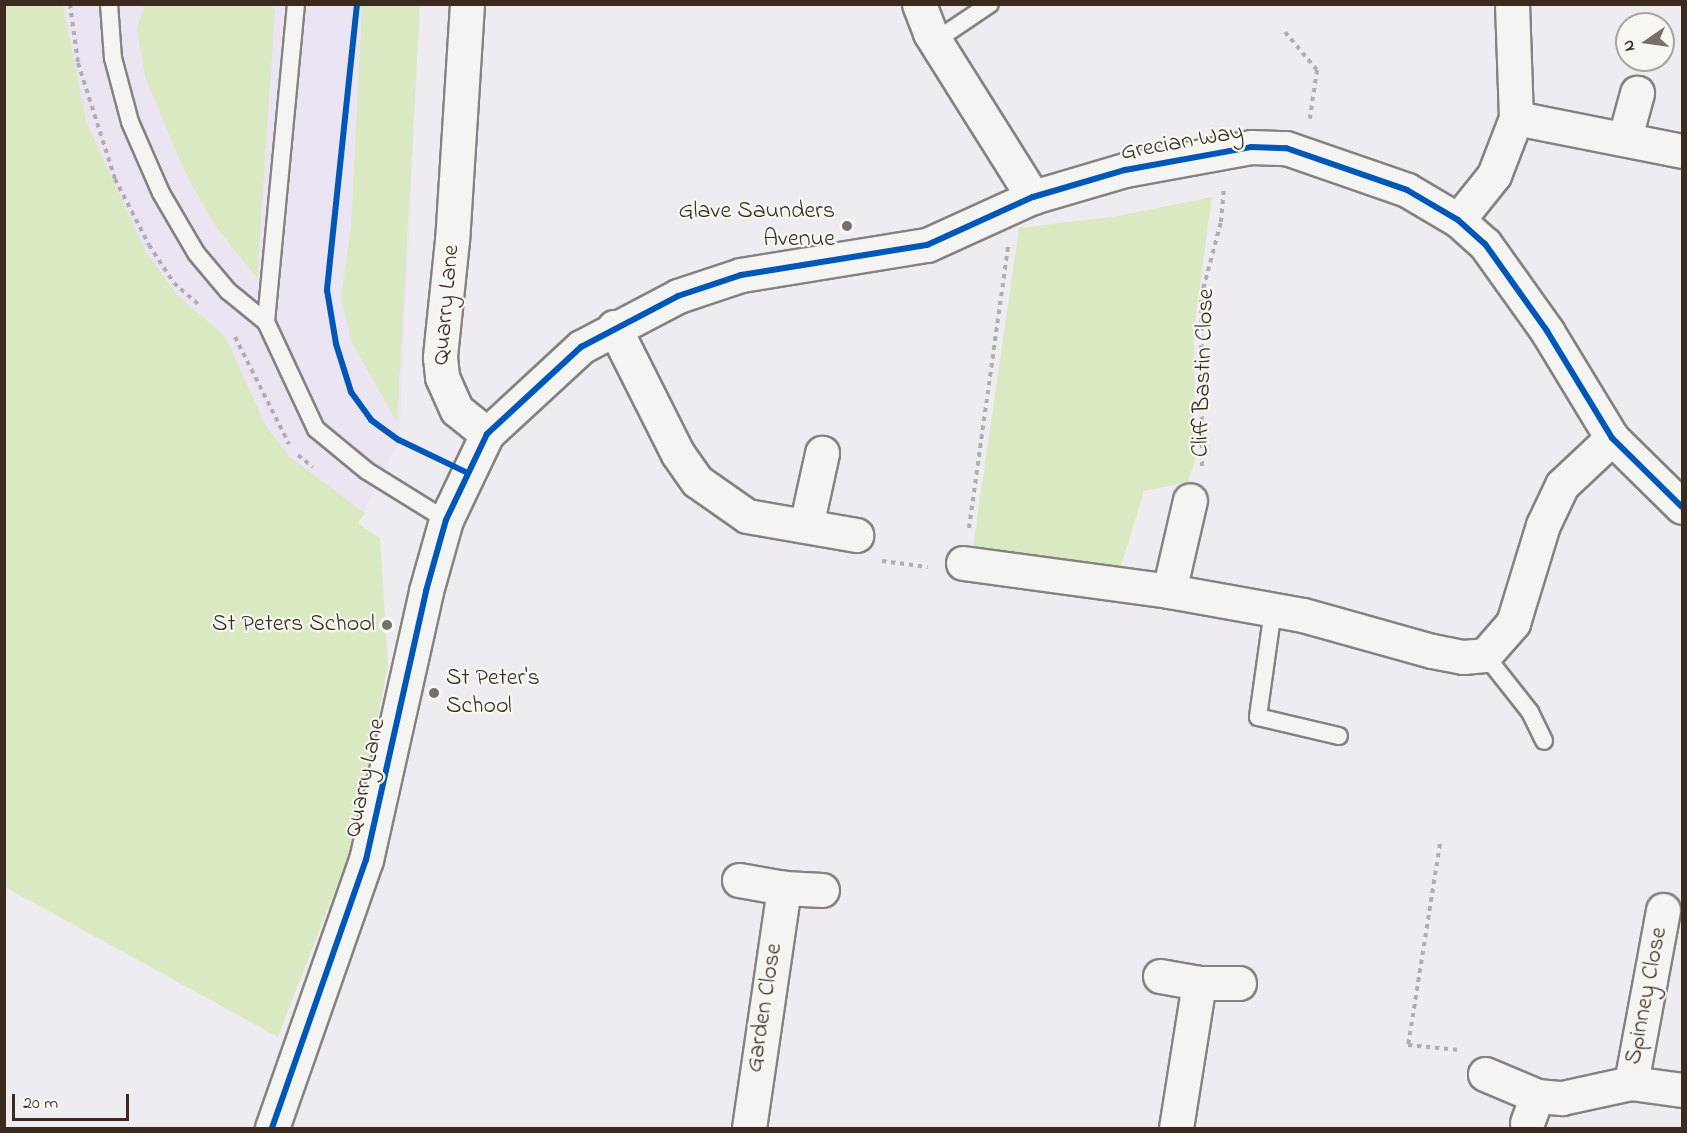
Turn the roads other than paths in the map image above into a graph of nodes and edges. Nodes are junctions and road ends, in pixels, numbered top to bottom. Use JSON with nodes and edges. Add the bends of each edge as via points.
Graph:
{"nodes":[{"id":1,"x":109,"y":4,"type":"edge"},
{"id":2,"x":296,"y":4,"type":"edge"},
{"id":3,"x":467,"y":4,"type":"edge"},
{"id":4,"x":919,"y":4,"type":"edge"},
{"id":5,"x":990,"y":4,"type":"edge"},
{"id":6,"x":1512,"y":4,"type":"edge"},
{"id":7,"x":934,"y":41,"type":"junction"},
{"id":8,"x":1637,"y":93,"type":"dead end"},
{"id":9,"x":1516,"y":118,"type":"junction"},
{"id":10,"x":1625,"y":137,"type":"junction"},
{"id":11,"x":1683,"y":151,"type":"edge"},
{"id":12,"x":1022,"y":204,"type":"junction"},
{"id":13,"x":1458,"y":220,"type":"junction"},
{"id":14,"x":266,"y":322,"type":"junction"},
{"id":15,"x":614,"y":327,"type":"junction"},
{"id":16,"x":487,"y":434,"type":"junction"},
{"id":17,"x":1612,"y":438,"type":"junction"},
{"id":18,"x":822,"y":453,"type":"dead end"},
{"id":19,"x":1191,"y":500,"type":"road end"},
{"id":20,"x":1683,"y":507,"type":"edge"},
{"id":21,"x":446,"y":520,"type":"junction"},
{"id":22,"x":806,"y":526,"type":"junction"},
{"id":23,"x":856,"y":535,"type":"road end"},
{"id":24,"x":963,"y":563,"type":"road end"},
{"id":25,"x":1169,"y":591,"type":"junction"},
{"id":26,"x":1273,"y":610,"type":"junction"},
{"id":27,"x":1485,"y":655,"type":"junction"},
{"id":28,"x":1339,"y":736,"type":"dead end"},
{"id":29,"x":1544,"y":741,"type":"dead end"},
{"id":30,"x":739,"y":880,"type":"dead end"},
{"id":31,"x":784,"y":888,"type":"junction"},
{"id":32,"x":822,"y":890,"type":"dead end"},
{"id":33,"x":1663,"y":910,"type":"dead end"},
{"id":34,"x":1160,"y":976,"type":"dead end"},
{"id":35,"x":1199,"y":983,"type":"junction"},
{"id":36,"x":1239,"y":983,"type":"dead end"},
{"id":37,"x":1485,"y":1074,"type":"road end"},
{"id":38,"x":1631,"y":1083,"type":"junction"},
{"id":39,"x":1683,"y":1090,"type":"edge"},
{"id":40,"x":272,"y":1128,"type":"edge"},
{"id":41,"x":749,"y":1128,"type":"edge"},
{"id":42,"x":1176,"y":1128,"type":"edge"}],
"edges":[{"from":1,"to":14,"type":"lane","via":[[113,58],[121,90],[160,193],[209,268],[228,291]]},
{"from":2,"to":14,"type":"lane","via":[[294,69]]},
{"from":3,"to":16,"type":"street","name":"Quarry Lane","via":[[453,240],[440,357],[441,377],[457,410]]},
{"from":4,"to":7,"type":"street"},
{"from":5,"to":7,"type":"lane"},
{"from":6,"to":9,"type":"street"},
{"from":7,"to":12,"type":"street"},
{"from":8,"to":10,"type":"street"},
{"from":9,"to":10,"type":"street"},
{"from":9,"to":13,"type":"street","via":[[1494,175]]},
{"from":10,"to":11,"type":"street"},
{"from":12,"to":13,"type":"street","name":"Grecian Way","via":[[1125,170],[1251,147],[1305,152],[1407,190]]},
{"from":12,"to":15,"type":"street","name":"Grecian Way","via":[[927,245],[741,275],[678,296]]},
{"from":13,"to":17,"type":"street","name":"Grecian Way","via":[[1485,244],[1512,279]]},
{"from":14,"to":21,"type":"lane","via":[[316,429],[366,471]]},
{"from":15,"to":16,"type":"street","name":"Grecian Way","via":[[551,371]]},
{"from":15,"to":22,"type":"street","via":[[678,454],[697,482],[747,516]]},
{"from":16,"to":21,"type":"street","name":"Quarry Lane"},
{"from":17,"to":20,"type":"street","name":"Grecian Way"},
{"from":17,"to":27,"type":"street","via":[[1562,485],[1543,525],[1513,623]]},
{"from":18,"to":22,"type":"street"},
{"from":19,"to":25,"type":"street"},
{"from":21,"to":40,"type":"street","name":"Quarry Lane","via":[[426,591],[366,860]]},
{"from":22,"to":23,"type":"street"},
{"from":24,"to":25,"type":"street"},
{"from":25,"to":26,"type":"street"},
{"from":26,"to":27,"type":"street","via":[[1432,651],[1463,657]]},
{"from":26,"to":28,"type":"lane","via":[[1258,717]]},
{"from":27,"to":29,"type":"lane","via":[[1530,711]]},
{"from":30,"to":31,"type":"street"},
{"from":31,"to":32,"type":"street"},
{"from":31,"to":41,"type":"street","name":"Garden Close"},
{"from":33,"to":38,"type":"street","name":"Spinney Close"},
{"from":34,"to":35,"type":"street"},
{"from":35,"to":36,"type":"street"},
{"from":35,"to":42,"type":"street"},
{"from":37,"to":38,"type":"street","name":"Spinney Close","via":[[1532,1109],[1562,1098]]},
{"from":38,"to":39,"type":"street","name":"Spinney Close"}]}
